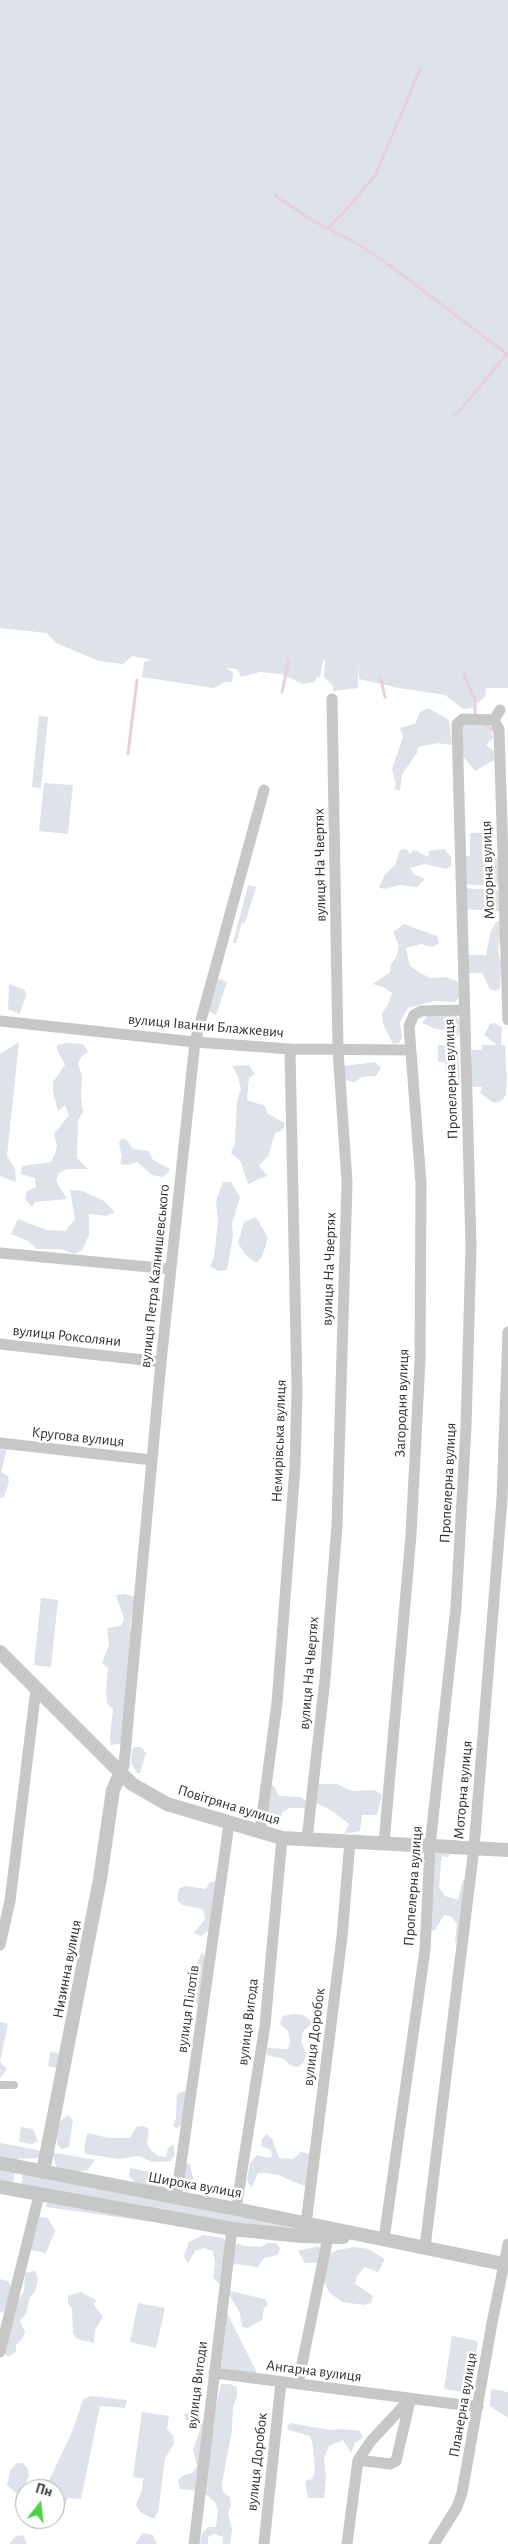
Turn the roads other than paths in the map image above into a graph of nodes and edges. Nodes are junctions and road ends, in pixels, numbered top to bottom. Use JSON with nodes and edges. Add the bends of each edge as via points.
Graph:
{"nodes":[{"id":1,"x":332,"y":699,"type":"dead end"},
{"id":2,"x":457,"y":724,"type":"joint"},
{"id":3,"x":264,"y":790,"type":"dead end"},
{"id":4,"x":464,"y":1010,"type":"junction"},
{"id":5,"x":508,"y":1020,"type":"edge"},
{"id":6,"x":0,"y":1021,"type":"edge"},
{"id":7,"x":195,"y":1042,"type":"junction"},
{"id":8,"x":290,"y":1049,"type":"junction"},
{"id":9,"x":338,"y":1050,"type":"junction"},
{"id":10,"x":410,"y":1050,"type":"junction"},
{"id":11,"x":0,"y":1253,"type":"edge"},
{"id":12,"x":171,"y":1269,"type":"junction"},
{"id":13,"x":508,"y":1332,"type":"edge"},
{"id":14,"x":0,"y":1344,"type":"edge"},
{"id":15,"x":161,"y":1362,"type":"junction"},
{"id":16,"x":0,"y":1443,"type":"edge"},
{"id":17,"x":152,"y":1460,"type":"junction"},
{"id":18,"x":0,"y":1652,"type":"edge"},
{"id":19,"x":36,"y":1689,"type":"junction"},
{"id":20,"x":121,"y":1772,"type":"junction"},
{"id":21,"x":229,"y":1824,"type":"junction"},
{"id":22,"x":260,"y":1832,"type":"junction"},
{"id":23,"x":282,"y":1838,"type":"junction"},
{"id":24,"x":306,"y":1839,"type":"junction"},
{"id":25,"x":350,"y":1841,"type":"junction"},
{"id":26,"x":384,"y":1843,"type":"junction"},
{"id":27,"x":430,"y":1846,"type":"junction"},
{"id":28,"x":474,"y":1848,"type":"junction"},
{"id":29,"x":508,"y":1850,"type":"edge"},
{"id":30,"x":0,"y":1945,"type":"edge"},
{"id":31,"x":0,"y":2085,"type":"edge"},
{"id":32,"x":14,"y":2085,"type":"dead end"},
{"id":33,"x":0,"y":2163,"type":"edge"},
{"id":34,"x":44,"y":2172,"type":"junction"},
{"id":35,"x":0,"y":2187,"type":"edge"},
{"id":36,"x":39,"y":2195,"type":"junction"},
{"id":37,"x":176,"y":2199,"type":"junction"},
{"id":38,"x":236,"y":2209,"type":"junction"},
{"id":39,"x":232,"y":2229,"type":"junction"},
{"id":40,"x":303,"y":2229,"type":"junction"},
{"id":41,"x":328,"y":2237,"type":"junction"},
{"id":42,"x":384,"y":2239,"type":"junction"},
{"id":43,"x":508,"y":2244,"type":"edge"},
{"id":44,"x":425,"y":2247,"type":"junction"},
{"id":45,"x":506,"y":2265,"type":"edge"},
{"id":46,"x":0,"y":2352,"type":"edge"},
{"id":47,"x":214,"y":2373,"type":"junction"},
{"id":48,"x":281,"y":2382,"type":"junction"},
{"id":49,"x":298,"y":2384,"type":"junction"},
{"id":50,"x":410,"y":2399,"type":"junction"},
{"id":51,"x":478,"y":2407,"type":"junction"},
{"id":52,"x":358,"y":2460,"type":"junction"},
{"id":53,"x":194,"y":2544,"type":"edge"},
{"id":54,"x":264,"y":2544,"type":"edge"},
{"id":55,"x":347,"y":2544,"type":"edge"},
{"id":56,"x":434,"y":2544,"type":"edge"}],
"edges":[{"from":1,"to":9,"type":"street","name":"вулиця На Чвертях"},
{"from":2,"to":4,"type":"street","name":"Пропелерна вулиця"},
{"from":2,"to":5,"type":"street","name":"Моторна вулиця","via":[[463,719],[497,715]]},
{"from":3,"to":7,"type":"street","name":"вулиця Петра Калнишевського"},
{"from":4,"to":10,"type":"street","name":"Загородня вулиця","via":[[421,1011],[414,1015],[409,1026]]},
{"from":4,"to":27,"type":"street","name":"Пропелерна вулиця","via":[[471,1246],[466,1427],[456,1608]]},
{"from":6,"to":7,"type":"street","name":"вулиця Іванни Блажкевич"},
{"from":7,"to":8,"type":"street","name":"вулиця Іванни Блажкевич"},
{"from":7,"to":12,"type":"street","name":"вулиця Петра Калнишевського"},
{"from":8,"to":9,"type":"street","name":"вулиця Іванни Блажкевич"},
{"from":8,"to":22,"type":"street","name":"Немирівська вулиця","via":[[297,1391],[295,1458],[277,1703]]},
{"from":9,"to":10,"type":"street","name":"вулиця Іванни Блажкевич"},
{"from":9,"to":24,"type":"street","name":"вулиця На Чвертях","via":[[347,1182],[337,1525],[326,1679]]},
{"from":10,"to":26,"type":"street","name":"Загородня вулиця","via":[[421,1183],[420,1360],[412,1535]]},
{"from":11,"to":12,"type":"street"},
{"from":12,"to":15,"type":"street","name":"вулиця Петра Калнишевського"},
{"from":13,"to":28,"type":"street","name":"Моторна вулиця","via":[[502,1499]]},
{"from":14,"to":15,"type":"street","name":"вулиця Роксоляни"},
{"from":15,"to":17,"type":"street","name":"вулиця Петра Калнишевського"},
{"from":16,"to":17,"type":"street","name":"Кругова вулиця"},
{"from":17,"to":20,"type":"street","name":"вулиця Петра Калнишевського"},
{"from":18,"to":19,"type":"street","name":"Повітряна вулиця"},
{"from":19,"to":20,"type":"street","name":"Повітряна вулиця"},
{"from":19,"to":30,"type":"street","via":[[10,1901]]},
{"from":20,"to":21,"type":"street","name":"Повітряна вулиця","via":[[132,1784],[167,1804]]},
{"from":20,"to":34,"type":"street","name":"Низинна вулиця","via":[[113,1790],[99,1888]]},
{"from":21,"to":22,"type":"street","name":"Повітряна вулиця"},
{"from":21,"to":37,"type":"street","name":"вулиця Пілотів"},
{"from":22,"to":23,"type":"street","name":"Повітряна вулиця"},
{"from":23,"to":24,"type":"street","name":"Повітряна вулиця"},
{"from":23,"to":38,"type":"street","name":"вулиця Вигода","via":[[265,2025]]},
{"from":24,"to":25,"type":"street","name":"Повітряна вулиця"},
{"from":25,"to":26,"type":"street","name":"Повітряна вулиця"},
{"from":25,"to":40,"type":"street","name":"вулиця Доробок","via":[[342,1937]]},
{"from":26,"to":27,"type":"street","name":"Повітряна вулиця"},
{"from":27,"to":28,"type":"street","name":"Повітряна вулиця"},
{"from":27,"to":42,"type":"street","name":"Пропелерна вулиця","via":[[425,1950]]},
{"from":28,"to":29,"type":"street","name":"Повітряна вулиця"},
{"from":28,"to":44,"type":"street","name":"Моторна вулиця"},
{"from":31,"to":32,"type":"street"},
{"from":33,"to":34,"type":"street","name":"Широка вулиця"},
{"from":34,"to":37,"type":"street","name":"Широка вулиця"},
{"from":35,"to":36,"type":"street","name":"Широка вулиця"},
{"from":36,"to":39,"type":"street","name":"Широка вулиця"},
{"from":36,"to":46,"type":"street"},
{"from":37,"to":38,"type":"street","name":"Широка вулиця"},
{"from":38,"to":40,"type":"street","name":"Широка вулиця"},
{"from":39,"to":40,"type":"street","name":"Широка вулиця"},
{"from":39,"to":47,"type":"street","name":"вулиця Вигоди"},
{"from":40,"to":41,"type":"street","name":"Широка вулиця"},
{"from":40,"to":42,"type":"street","name":"Широка вулиця"},
{"from":41,"to":42,"type":"street","name":"Широка вулиця"},
{"from":41,"to":49,"type":"street"},
{"from":42,"to":44,"type":"street","name":"Широка вулиця"},
{"from":43,"to":45,"type":"street","name":"Планерна вулиця"},
{"from":44,"to":45,"type":"street","name":"Широка вулиця"},
{"from":45,"to":51,"type":"street","name":"Планерна вулиця","via":[[492,2322]]},
{"from":47,"to":48,"type":"street","name":"Ангарна вулиця"},
{"from":47,"to":53,"type":"street","name":"вулиця Вигоди"},
{"from":48,"to":49,"type":"street","name":"Ангарна вулиця"},
{"from":48,"to":54,"type":"street","name":"вулиця Доробок"},
{"from":49,"to":50,"type":"street","name":"Ангарна вулиця"},
{"from":50,"to":51,"type":"street","name":"Ангарна вулиця"},
{"from":50,"to":52,"type":"street"},
{"from":50,"to":52,"type":"street","via":[[396,2461],[390,2464]]},
{"from":51,"to":56,"type":"street","name":"Планерна вулиця","via":[[462,2493]]},
{"from":52,"to":55,"type":"street"}]}
